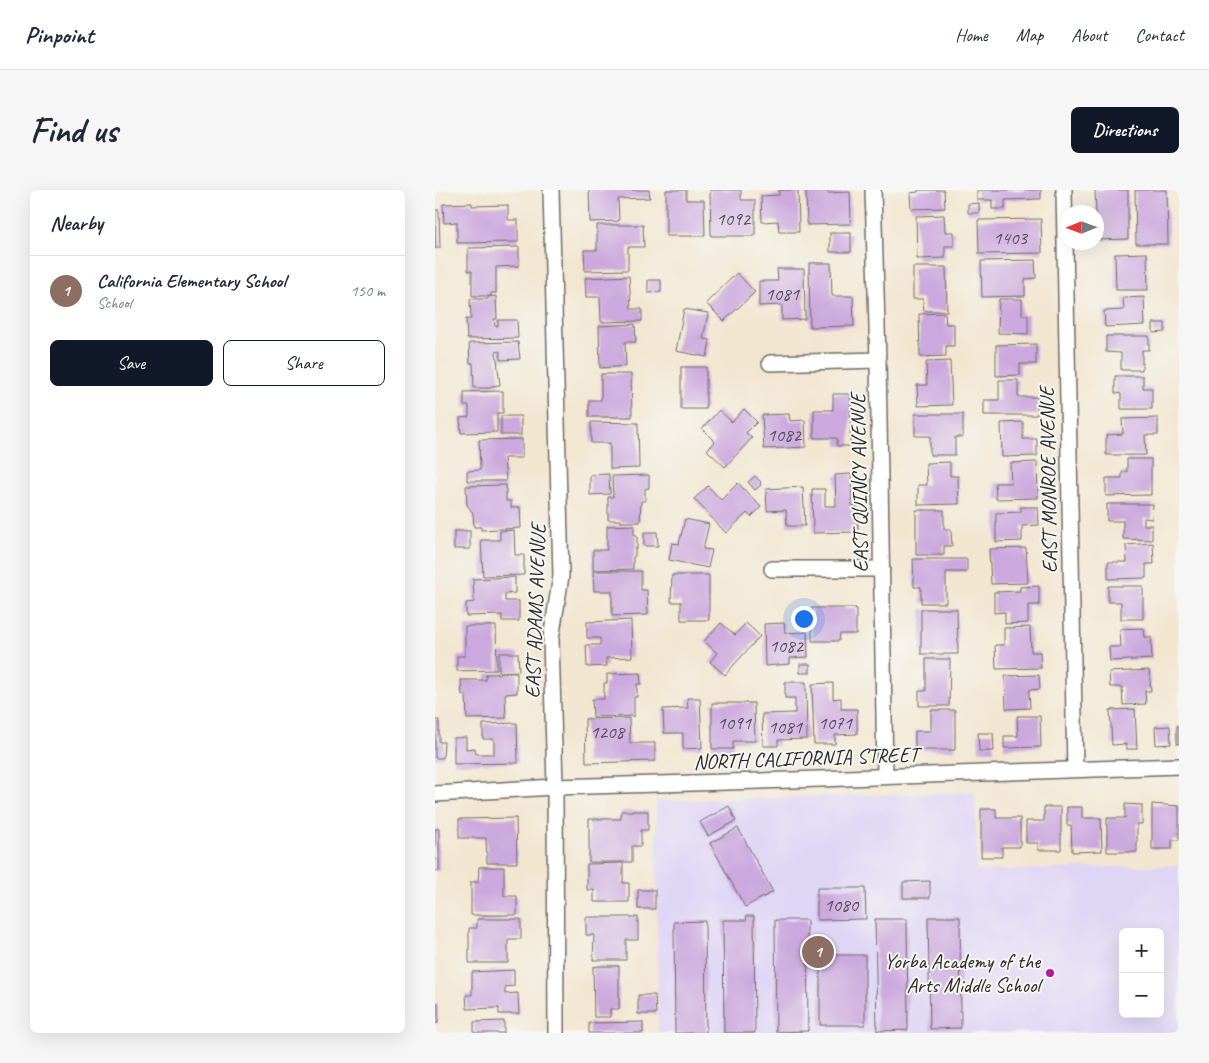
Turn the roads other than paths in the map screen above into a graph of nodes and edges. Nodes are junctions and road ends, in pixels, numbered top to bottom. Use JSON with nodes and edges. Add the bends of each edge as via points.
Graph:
{"nodes":[{"id":1,"x":551,"y":190,"type":"edge"},
{"id":2,"x":873,"y":190,"type":"edge"},
{"id":3,"x":1064,"y":190,"type":"edge"},
{"id":4,"x":878,"y":360,"type":"junction"},
{"id":5,"x":770,"y":363,"type":"dead end"},
{"id":6,"x":772,"y":569,"type":"dead end"},
{"id":7,"x":882,"y":569,"type":"junction"},
{"id":8,"x":1179,"y":766,"type":"edge"},
{"id":9,"x":1075,"y":769,"type":"junction"},
{"id":10,"x":885,"y":776,"type":"junction"},
{"id":11,"x":555,"y":786,"type":"junction"},
{"id":12,"x":435,"y":794,"type":"edge"},
{"id":13,"x":556,"y":1033,"type":"edge"}],
"edges":[{"from":1,"to":11,"type":"street","name":"EAST ADAMS AVENUE","via":[[561,576],[551,639]]},
{"from":2,"to":4,"type":"street","name":"EAST QUINCY AVENUE"},
{"from":3,"to":9,"type":"street","name":"EAST MONROE AVENUE"},
{"from":4,"to":5,"type":"street"},
{"from":4,"to":7,"type":"street","name":"EAST QUINCY AVENUE"},
{"from":6,"to":7,"type":"street"},
{"from":7,"to":10,"type":"street","name":"EAST QUINCY AVENUE"},
{"from":8,"to":9,"type":"street","name":"NORTH CALIFORNIA STREET"},
{"from":9,"to":10,"type":"street","name":"NORTH CALIFORNIA STREET"},
{"from":10,"to":11,"type":"street","name":"NORTH CALIFORNIA STREET"},
{"from":11,"to":12,"type":"street","name":"NORTH CALIFORNIA STREET"},
{"from":11,"to":13,"type":"street","name":"EAST ADAMS AVENUE"}]}
